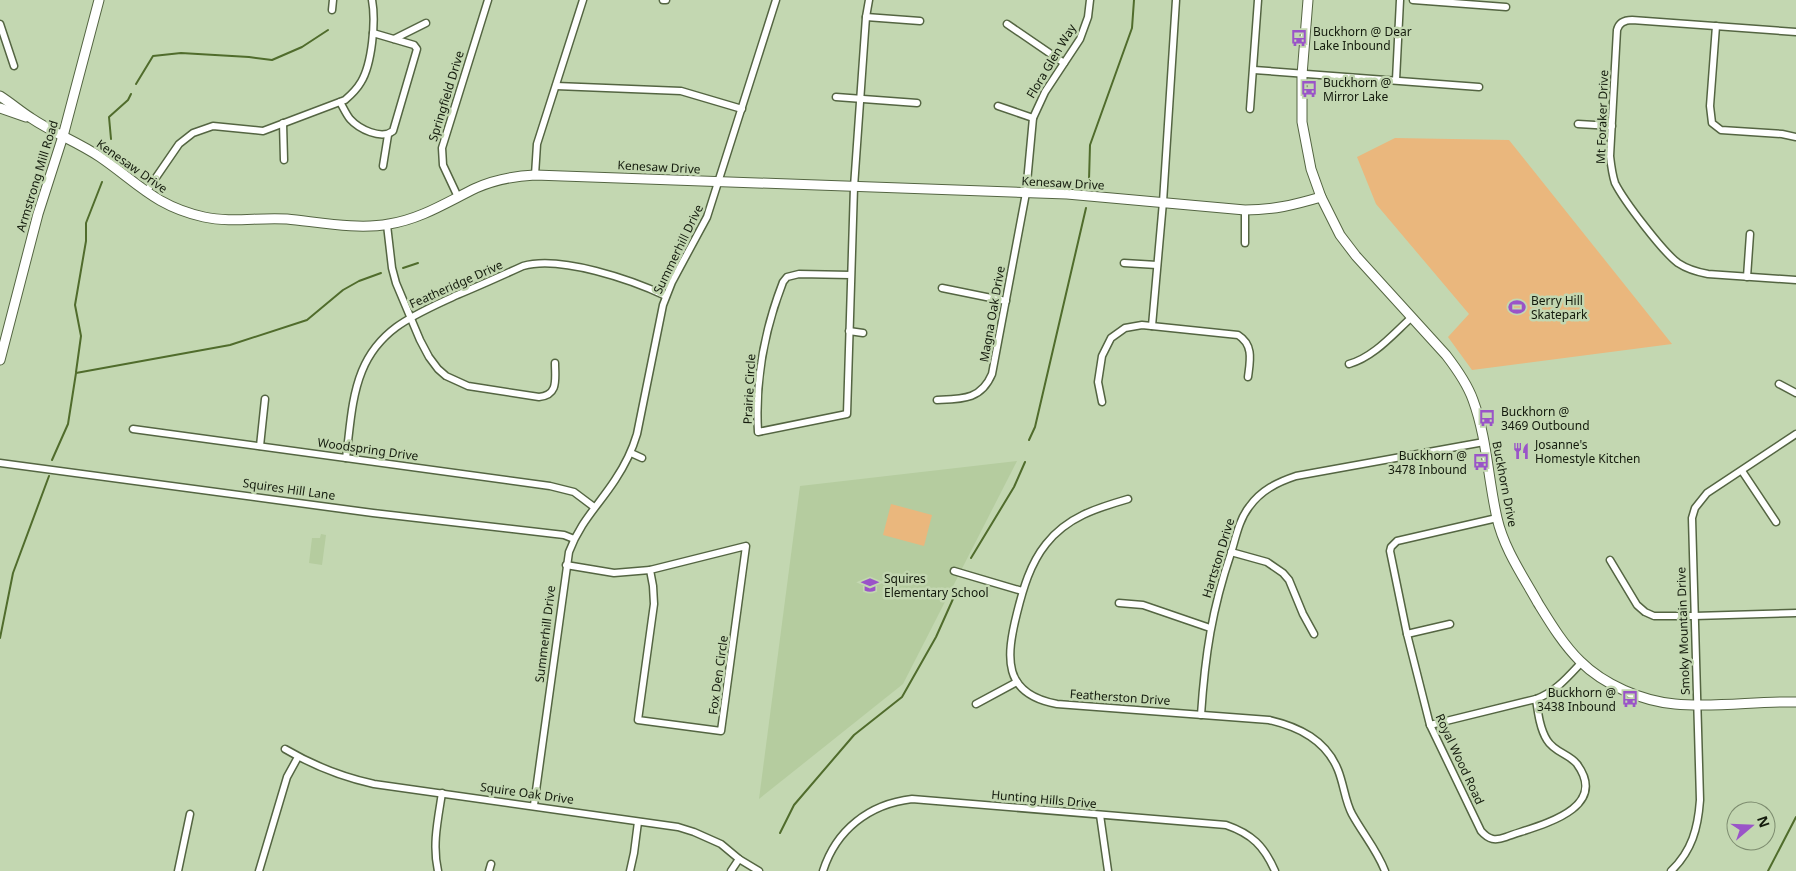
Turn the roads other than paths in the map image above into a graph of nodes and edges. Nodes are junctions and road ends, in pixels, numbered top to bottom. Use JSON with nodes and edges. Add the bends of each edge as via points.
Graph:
{"nodes":[{"id":1,"x":99,"y":0,"type":"edge"},
{"id":2,"x":333,"y":0,"type":"edge"},
{"id":3,"x":372,"y":0,"type":"edge"},
{"id":4,"x":488,"y":0,"type":"edge"},
{"id":5,"x":583,"y":0,"type":"edge"},
{"id":6,"x":776,"y":0,"type":"edge"},
{"id":7,"x":869,"y":0,"type":"edge"},
{"id":8,"x":1090,"y":0,"type":"edge"},
{"id":9,"x":1176,"y":0,"type":"edge"},
{"id":10,"x":1258,"y":0,"type":"edge"},
{"id":11,"x":1308,"y":0,"type":"edge"},
{"id":12,"x":1400,"y":0,"type":"edge"},
{"id":13,"x":1413,"y":0,"type":"edge"},
{"id":14,"x":1506,"y":7,"type":"dead end"},
{"id":15,"x":332,"y":10,"type":"dead end"},
{"id":16,"x":866,"y":17,"type":"junction"},
{"id":17,"x":920,"y":21,"type":"dead end"},
{"id":18,"x":426,"y":23,"type":"dead end"},
{"id":19,"x":0,"y":24,"type":"edge"},
{"id":20,"x":1007,"y":24,"type":"dead end"},
{"id":21,"x":1716,"y":26,"type":"junction"},
{"id":22,"x":1796,"y":32,"type":"edge"},
{"id":23,"x":373,"y":33,"type":"junction"},
{"id":24,"x":394,"y":39,"type":"junction"},
{"id":25,"x":1064,"y":62,"type":"junction"},
{"id":26,"x":14,"y":66,"type":"dead end"},
{"id":27,"x":1254,"y":70,"type":"junction"},
{"id":28,"x":1302,"y":75,"type":"junction"},
{"id":29,"x":1396,"y":80,"type":"junction"},
{"id":30,"x":556,"y":86,"type":"junction"},
{"id":31,"x":1479,"y":87,"type":"dead end"},
{"id":32,"x":0,"y":96,"type":"edge"},
{"id":33,"x":836,"y":97,"type":"dead end"},
{"id":34,"x":860,"y":99,"type":"junction"},
{"id":35,"x":340,"y":102,"type":"junction"},
{"id":36,"x":917,"y":102,"type":"dead end"},
{"id":37,"x":998,"y":106,"type":"dead end"},
{"id":38,"x":0,"y":108,"type":"edge"},
{"id":39,"x":742,"y":109,"type":"junction"},
{"id":40,"x":1250,"y":109,"type":"dead end"},
{"id":41,"x":31,"y":118,"type":"junction"},
{"id":42,"x":1032,"y":118,"type":"junction"},
{"id":43,"x":283,"y":123,"type":"junction"},
{"id":44,"x":1578,"y":124,"type":"dead end"},
{"id":45,"x":1612,"y":126,"type":"junction"},
{"id":46,"x":388,"y":134,"type":"junction"},
{"id":47,"x":63,"y":136,"type":"junction"},
{"id":48,"x":1796,"y":137,"type":"edge"},
{"id":49,"x":284,"y":160,"type":"dead end"},
{"id":50,"x":383,"y":166,"type":"dead end"},
{"id":51,"x":535,"y":175,"type":"junction"},
{"id":52,"x":719,"y":182,"type":"junction"},
{"id":53,"x":854,"y":186,"type":"junction"},
{"id":54,"x":146,"y":192,"type":"junction"},
{"id":55,"x":1026,"y":193,"type":"junction"},
{"id":56,"x":458,"y":197,"type":"junction"},
{"id":57,"x":1321,"y":197,"type":"junction"},
{"id":58,"x":1163,"y":202,"type":"junction"},
{"id":59,"x":1245,"y":210,"type":"junction"},
{"id":60,"x":387,"y":225,"type":"junction"},
{"id":61,"x":1750,"y":234,"type":"dead end"},
{"id":62,"x":1245,"y":243,"type":"dead end"},
{"id":63,"x":1124,"y":263,"type":"dead end"},
{"id":64,"x":1157,"y":265,"type":"junction"},
{"id":65,"x":851,"y":275,"type":"junction"},
{"id":66,"x":1747,"y":277,"type":"junction"},
{"id":67,"x":1796,"y":280,"type":"edge"},
{"id":68,"x":942,"y":288,"type":"dead end"},
{"id":69,"x":666,"y":296,"type":"junction"},
{"id":70,"x":1006,"y":301,"type":"junction"},
{"id":71,"x":410,"y":316,"type":"junction"},
{"id":72,"x":1412,"y":317,"type":"junction"},
{"id":73,"x":1152,"y":326,"type":"junction"},
{"id":74,"x":849,"y":331,"type":"junction"},
{"id":75,"x":863,"y":333,"type":"dead end"},
{"id":76,"x":0,"y":360,"type":"edge"},
{"id":77,"x":556,"y":363,"type":"dead end"},
{"id":78,"x":1349,"y":364,"type":"dead end"},
{"id":79,"x":1248,"y":377,"type":"dead end"},
{"id":80,"x":1779,"y":384,"type":"dead end"},
{"id":81,"x":1796,"y":394,"type":"edge"},
{"id":82,"x":265,"y":399,"type":"dead end"},
{"id":83,"x":937,"y":400,"type":"dead end"},
{"id":84,"x":1102,"y":402,"type":"dead end"},
{"id":85,"x":133,"y":429,"type":"dead end"},
{"id":86,"x":1796,"y":434,"type":"edge"},
{"id":87,"x":1484,"y":442,"type":"junction"},
{"id":88,"x":260,"y":446,"type":"junction"},
{"id":89,"x":631,"y":453,"type":"junction"},
{"id":90,"x":346,"y":458,"type":"junction"},
{"id":91,"x":642,"y":458,"type":"dead end"},
{"id":92,"x":0,"y":463,"type":"edge"},
{"id":93,"x":1742,"y":471,"type":"junction"},
{"id":94,"x":1128,"y":500,"type":"dead end"},
{"id":95,"x":594,"y":507,"type":"junction"},
{"id":96,"x":1497,"y":518,"type":"junction"},
{"id":97,"x":1776,"y":522,"type":"dead end"},
{"id":98,"x":574,"y":539,"type":"junction"},
{"id":99,"x":1231,"y":552,"type":"junction"},
{"id":100,"x":1610,"y":560,"type":"dead end"},
{"id":101,"x":566,"y":565,"type":"junction"},
{"id":102,"x":650,"y":570,"type":"junction"},
{"id":103,"x":954,"y":571,"type":"dead end"},
{"id":104,"x":1022,"y":591,"type":"junction"},
{"id":105,"x":1119,"y":603,"type":"dead end"},
{"id":106,"x":1796,"y":613,"type":"edge"},
{"id":107,"x":1694,"y":616,"type":"junction"},
{"id":108,"x":1450,"y":624,"type":"dead end"},
{"id":109,"x":1210,"y":628,"type":"junction"},
{"id":110,"x":1314,"y":634,"type":"dead end"},
{"id":111,"x":1407,"y":634,"type":"junction"},
{"id":112,"x":1581,"y":663,"type":"junction"},
{"id":113,"x":1017,"y":682,"type":"junction"},
{"id":114,"x":1536,"y":699,"type":"junction"},
{"id":115,"x":1796,"y":702,"type":"edge"},
{"id":116,"x":976,"y":704,"type":"dead end"},
{"id":117,"x":1697,"y":704,"type":"junction"},
{"id":118,"x":1201,"y":715,"type":"junction"},
{"id":119,"x":1430,"y":725,"type":"junction"},
{"id":120,"x":285,"y":750,"type":"dead end"},
{"id":121,"x":298,"y":757,"type":"junction"},
{"id":122,"x":442,"y":793,"type":"junction"},
{"id":123,"x":534,"y":805,"type":"junction"},
{"id":124,"x":190,"y":814,"type":"dead end"},
{"id":125,"x":1100,"y":815,"type":"junction"},
{"id":126,"x":638,"y":822,"type":"junction"},
{"id":127,"x":739,"y":859,"type":"junction"},
{"id":128,"x":178,"y":871,"type":"edge"},
{"id":129,"x":259,"y":871,"type":"edge"},
{"id":130,"x":438,"y":871,"type":"edge"},
{"id":131,"x":630,"y":871,"type":"edge"},
{"id":132,"x":731,"y":871,"type":"edge"},
{"id":133,"x":760,"y":871,"type":"edge"},
{"id":134,"x":823,"y":871,"type":"edge"},
{"id":135,"x":1108,"y":871,"type":"edge"},
{"id":136,"x":1275,"y":871,"type":"edge"},
{"id":137,"x":1385,"y":871,"type":"edge"},
{"id":138,"x":1671,"y":871,"type":"edge"}],
"edges":[{"from":1,"to":47,"type":"street","name":"Armstrong Mill Road"},
{"from":2,"to":15,"type":"street"},
{"from":3,"to":23,"type":"street"},
{"from":4,"to":56,"type":"street","name":"Springfield Drive","via":[[442,148],[443,165]]},
{"from":5,"to":30,"type":"street"},
{"from":6,"to":39,"type":"street","name":"Summerhill Drive"},
{"from":7,"to":16,"type":"street","name":"Prairie Circle"},
{"from":8,"to":25,"type":"street","name":"Flora Glen Way","via":[[1080,39]]},
{"from":9,"to":58,"type":"street"},
{"from":10,"to":27,"type":"street"},
{"from":11,"to":28,"type":"street","name":"Buckhorn Drive"},
{"from":12,"to":29,"type":"street"},
{"from":13,"to":14,"type":"street"},
{"from":16,"to":17,"type":"street"},
{"from":16,"to":34,"type":"street","name":"Prairie Circle"},
{"from":18,"to":24,"type":"street"},
{"from":19,"to":26,"type":"street"},
{"from":20,"to":25,"type":"street"},
{"from":21,"to":22,"type":"street"},
{"from":21,"to":45,"type":"street","name":"Mt Foraker Drive","via":[[1623,22],[1618,27]]},
{"from":21,"to":48,"type":"street","via":[[1710,106],[1712,123],[1720,130]]},
{"from":23,"to":24,"type":"street"},
{"from":23,"to":35,"type":"street","via":[[362,80],[355,92]]},
{"from":24,"to":46,"type":"street","via":[[414,45],[417,54],[393,131]]},
{"from":25,"to":42,"type":"street","name":"Flora Glen Way"},
{"from":27,"to":28,"type":"street"},
{"from":27,"to":40,"type":"street"},
{"from":28,"to":29,"type":"street"},
{"from":28,"to":57,"type":"street","name":"Buckhorn Drive","via":[[1304,137]]},
{"from":29,"to":31,"type":"street"},
{"from":30,"to":39,"type":"street","via":[[681,91]]},
{"from":30,"to":51,"type":"street","via":[[537,144]]},
{"from":32,"to":41,"type":"street","name":"Kenesaw Drive"},
{"from":33,"to":34,"type":"street"},
{"from":34,"to":36,"type":"street"},
{"from":34,"to":53,"type":"street","name":"Prairie Circle"},
{"from":35,"to":43,"type":"street"},
{"from":35,"to":46,"type":"street","via":[[350,119],[365,130]]},
{"from":37,"to":42,"type":"street"},
{"from":38,"to":41,"type":"street","name":"Kenesaw Drive"},
{"from":39,"to":52,"type":"street","name":"Summerhill Drive"},
{"from":41,"to":47,"type":"street","name":"Kenesaw Drive"},
{"from":42,"to":55,"type":"street","name":"Flora Glen Way"},
{"from":43,"to":49,"type":"street"},
{"from":43,"to":54,"type":"street","via":[[263,131],[213,126],[193,133],[180,144]]},
{"from":44,"to":45,"type":"street"},
{"from":45,"to":66,"type":"street","name":"Mt Foraker Drive","via":[[1612,175],[1629,204],[1664,249],[1678,262],[1699,272]]},
{"from":46,"to":50,"type":"street"},
{"from":47,"to":54,"type":"street","name":"Kenesaw Drive","via":[[98,156]]},
{"from":47,"to":76,"type":"street","name":"Armstrong Mill Road","via":[[38,214]]},
{"from":51,"to":52,"type":"street","name":"Kenesaw Drive"},
{"from":51,"to":56,"type":"street","name":"Kenesaw Drive","via":[[494,182]]},
{"from":52,"to":53,"type":"street","name":"Kenesaw Drive"},
{"from":52,"to":69,"type":"street","name":"Summerhill Drive","via":[[707,217]]},
{"from":53,"to":55,"type":"street","name":"Kenesaw Drive"},
{"from":53,"to":65,"type":"street","name":"Prairie Circle"},
{"from":54,"to":60,"type":"street","name":"Kenesaw Drive","via":[[172,208],[221,220],[284,219]]},
{"from":55,"to":58,"type":"street","name":"Kenesaw Drive"},
{"from":55,"to":70,"type":"street","name":"Magna Oak Drive"},
{"from":56,"to":60,"type":"street","name":"Kenesaw Drive","via":[[414,218]]},
{"from":57,"to":59,"type":"street","name":"Kenesaw Drive","via":[[1290,206]]},
{"from":57,"to":72,"type":"street","name":"Buckhorn Drive","via":[[1340,235]]},
{"from":58,"to":59,"type":"street","name":"Kenesaw Drive"},
{"from":58,"to":64,"type":"street"},
{"from":59,"to":62,"type":"street"},
{"from":60,"to":71,"type":"street","via":[[392,268]]},
{"from":61,"to":66,"type":"street"},
{"from":63,"to":64,"type":"street"},
{"from":64,"to":73,"type":"street"},
{"from":65,"to":74,"type":"street","name":"Prairie Circle"},
{"from":65,"to":74,"type":"street","name":"Prairie Circle","via":[[799,274],[787,277],[783,282],[762,352],[758,432],[847,414]]},
{"from":66,"to":67,"type":"street","name":"Mt Foraker Drive"},
{"from":68,"to":70,"type":"street"},
{"from":69,"to":71,"type":"street","name":"Featheridge Drive","via":[[621,278],[557,264],[536,263]]},
{"from":69,"to":89,"type":"street","name":"Summerhill Drive"},
{"from":70,"to":83,"type":"street","name":"Magna Oak Drive","via":[[988,383],[975,395]]},
{"from":71,"to":77,"type":"street","via":[[438,369],[468,386],[546,396],[554,387]]},
{"from":71,"to":90,"type":"street","name":"Featheridge Drive","via":[[392,329],[367,360],[357,386]]},
{"from":72,"to":78,"type":"street","via":[[1371,354]]},
{"from":72,"to":87,"type":"street","name":"Buckhorn Drive","via":[[1446,355],[1466,384],[1480,420]]},
{"from":73,"to":79,"type":"street","via":[[1238,335],[1250,348]]},
{"from":73,"to":84,"type":"street","via":[[1124,328],[1106,345],[1098,382]]},
{"from":74,"to":75,"type":"street"},
{"from":80,"to":81,"type":"street"},
{"from":82,"to":88,"type":"street"},
{"from":85,"to":88,"type":"street","name":"Woodspring Drive"},
{"from":86,"to":93,"type":"street","name":"Smoky Mountain Drive"},
{"from":87,"to":96,"type":"street","name":"Buckhorn Drive"},
{"from":87,"to":99,"type":"street","name":"Hartston Drive","via":[[1284,480],[1262,492],[1249,506],[1238,526]]},
{"from":88,"to":90,"type":"street","name":"Woodspring Drive"},
{"from":89,"to":91,"type":"street"},
{"from":89,"to":95,"type":"street","name":"Summerhill Drive","via":[[615,481]]},
{"from":90,"to":95,"type":"street","name":"Woodspring Drive","via":[[550,486],[574,492]]},
{"from":92,"to":98,"type":"street","name":"Squires Hill Lane","via":[[564,535]]},
{"from":93,"to":97,"type":"street"},
{"from":93,"to":107,"type":"street","name":"Smoky Mountain Drive","via":[[1707,493],[1695,508],[1691,534]]},
{"from":94,"to":104,"type":"street","via":[[1081,515],[1058,531],[1036,558]]},
{"from":95,"to":98,"type":"street","name":"Summerhill Drive"},
{"from":96,"to":111,"type":"street","name":"Royal Wood Road","via":[[1394,543],[1390,548]]},
{"from":96,"to":112,"type":"street","name":"Buckhorn Drive","via":[[1516,565],[1560,638]]},
{"from":98,"to":101,"type":"street","name":"Summerhill Drive"},
{"from":99,"to":109,"type":"street","name":"Hartston Drive"},
{"from":99,"to":110,"type":"street","via":[[1267,562],[1283,573]]},
{"from":100,"to":107,"type":"street","via":[[1641,610],[1654,616]]},
{"from":101,"to":102,"type":"street","name":"Fox Den Circle","via":[[614,574]]},
{"from":101,"to":123,"type":"street","name":"Summerhill Drive"},
{"from":102,"to":102,"type":"street","name":"Fox Den Circle","via":[[746,546],[722,730],[638,720],[654,604]]},
{"from":103,"to":104,"type":"street"},
{"from":104,"to":113,"type":"street","via":[[1009,646],[1011,667]]},
{"from":105,"to":109,"type":"street","via":[[1143,605]]},
{"from":106,"to":107,"type":"street"},
{"from":107,"to":117,"type":"street","name":"Smoky Mountain Drive"},
{"from":108,"to":111,"type":"street"},
{"from":109,"to":118,"type":"street","name":"Hartston Drive"},
{"from":111,"to":119,"type":"street","name":"Royal Wood Road"},
{"from":112,"to":114,"type":"street","via":[[1552,692]]},
{"from":112,"to":117,"type":"street","name":"Buckhorn Drive","via":[[1633,694],[1662,702]]},
{"from":113,"to":116,"type":"street"},
{"from":113,"to":118,"type":"street","name":"Featherston Drive","via":[[1034,697],[1057,704]]},
{"from":114,"to":119,"type":"street"},
{"from":114,"to":119,"type":"street","name":"Royal Wood Road","via":[[1547,741],[1575,761],[1584,778],[1584,794],[1569,813],[1499,839],[1490,839],[1481,831]]},
{"from":115,"to":117,"type":"street","name":"Buckhorn Drive"},
{"from":117,"to":138,"type":"street","name":"Smoky Mountain Drive","via":[[1699,818],[1688,851]]},
{"from":118,"to":137,"type":"street","name":"Featherston Drive","via":[[1269,720],[1302,730],[1315,739],[1338,770],[1351,812]]},
{"from":120,"to":121,"type":"street","name":"Squire Oak Drive"},
{"from":121,"to":122,"type":"street","name":"Squire Oak Drive","via":[[356,780]]},
{"from":121,"to":129,"type":"street","via":[[287,777]]},
{"from":122,"to":123,"type":"street","name":"Squire Oak Drive"},
{"from":122,"to":130,"type":"street","via":[[435,840]]},
{"from":123,"to":126,"type":"street","name":"Squire Oak Drive"},
{"from":124,"to":128,"type":"street"},
{"from":125,"to":134,"type":"street","name":"Hunting Hills Drive","via":[[900,801],[873,810],[854,823],[833,847]]},
{"from":125,"to":135,"type":"street"},
{"from":125,"to":136,"type":"street","name":"Hunting Hills Drive","via":[[1226,825],[1258,842]]},
{"from":126,"to":127,"type":"street","name":"Squire Oak Drive","via":[[661,823],[694,832],[721,844]]},
{"from":126,"to":131,"type":"street"},
{"from":127,"to":132,"type":"street"},
{"from":127,"to":133,"type":"street","name":"Squire Oak Drive"}]}
